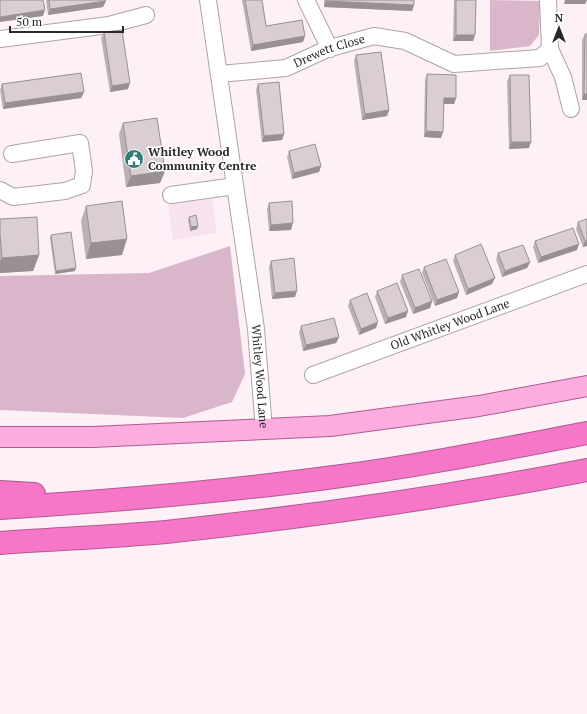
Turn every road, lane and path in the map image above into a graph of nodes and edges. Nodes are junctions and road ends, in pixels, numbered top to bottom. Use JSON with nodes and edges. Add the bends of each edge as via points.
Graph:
{"nodes":[{"id":1,"x":208,"y":0,"type":"edge"},
{"id":2,"x":306,"y":0,"type":"edge"},
{"id":3,"x":548,"y":0,"type":"edge"},
{"id":4,"x":146,"y":16,"type":"dead end"},
{"id":5,"x":0,"y":39,"type":"edge"},
{"id":6,"x":330,"y":49,"type":"junction"},
{"id":7,"x":550,"y":49,"type":"junction"},
{"id":8,"x":219,"y":74,"type":"junction"},
{"id":9,"x":572,"y":109,"type":"dead end"},
{"id":10,"x":12,"y":154,"type":"dead end"},
{"id":11,"x":235,"y":186,"type":"junction"},
{"id":12,"x":0,"y":190,"type":"edge"},
{"id":13,"x":171,"y":195,"type":"dead end"},
{"id":14,"x":587,"y":274,"type":"edge"},
{"id":15,"x":313,"y":375,"type":"dead end"},
{"id":16,"x":587,"y":386,"type":"edge"},
{"id":17,"x":264,"y":430,"type":"junction"},
{"id":18,"x":587,"y":433,"type":"edge"},
{"id":19,"x":0,"y":437,"type":"edge"},
{"id":20,"x":587,"y":470,"type":"edge"},
{"id":21,"x":0,"y":492,"type":"edge"},
{"id":22,"x":143,"y":498,"type":"junction"},
{"id":23,"x":0,"y":508,"type":"edge"},
{"id":24,"x":0,"y":543,"type":"edge"}],
"edges":[{"from":1,"to":8,"type":"street","name":"Whitley Wood Lane"},
{"from":2,"to":6,"type":"street"},
{"from":3,"to":7,"type":"street"},
{"from":4,"to":5,"type":"street","via":[[108,25]]},
{"from":6,"to":7,"type":"street","name":"Drewett Close","via":[[374,36],[405,41],[454,64],[540,58]]},
{"from":6,"to":8,"type":"street","name":"Drewett Close","via":[[286,68]]},
{"from":7,"to":9,"type":"street","via":[[563,77]]},
{"from":8,"to":11,"type":"street","name":"Whitley Wood Lane"},
{"from":10,"to":12,"type":"street","via":[[80,143],[84,171],[82,185],[65,191],[13,197]]},
{"from":11,"to":13,"type":"street"},
{"from":11,"to":17,"type":"street","name":"Whitley Wood Lane","via":[[256,329]]},
{"from":14,"to":15,"type":"street","name":"Old Whitley Wood Lane"},
{"from":16,"to":17,"type":"main road","name":"Whitley Wood Lane","via":[[403,418]]},
{"from":17,"to":19,"type":"main road","via":[[93,437]]},
{"from":18,"to":22,"type":"highway","via":[[456,459],[342,476]]},
{"from":20,"to":24,"type":"highway","via":[[486,490],[341,512],[164,532]]},
{"from":21,"to":22,"type":"highway"},
{"from":22,"to":23,"type":"highway"}]}
